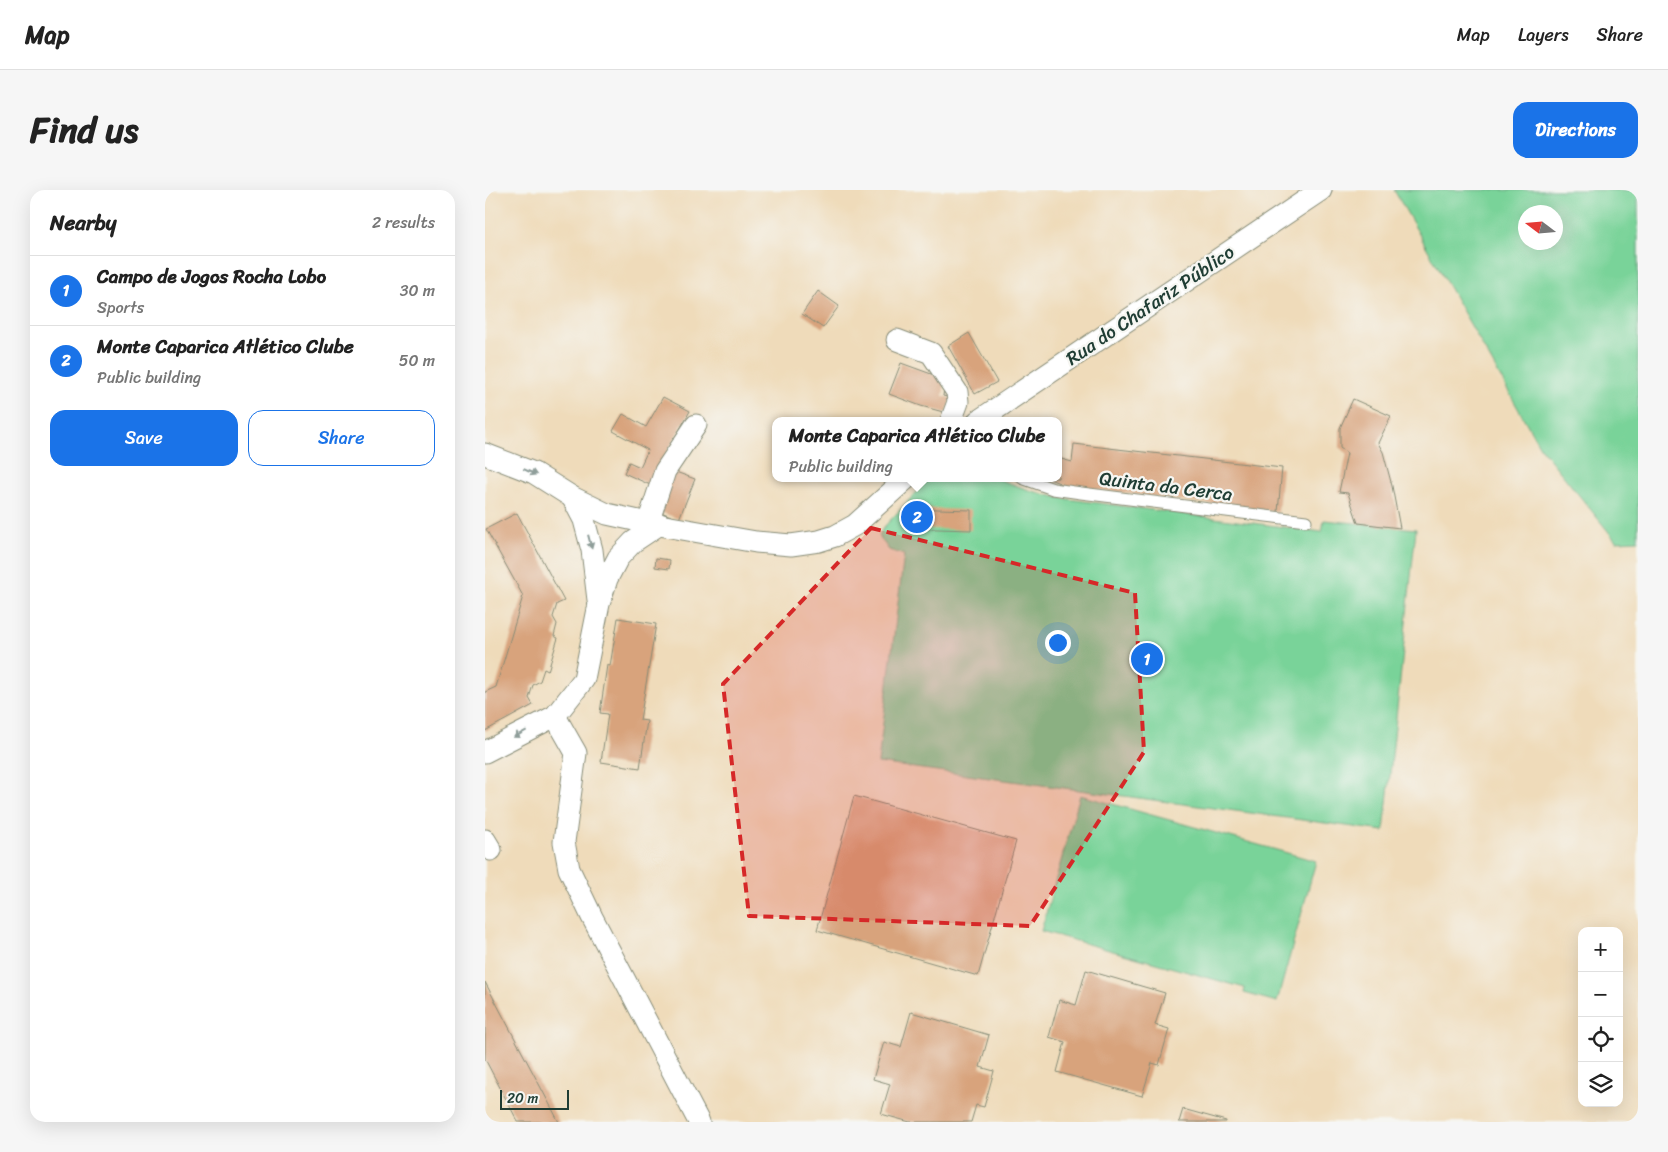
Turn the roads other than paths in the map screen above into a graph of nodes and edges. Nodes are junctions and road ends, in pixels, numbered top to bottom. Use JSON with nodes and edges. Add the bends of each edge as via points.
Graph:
{"nodes":[{"id":1,"x":1321,"y":190,"type":"edge"},
{"id":2,"x":897,"y":340,"type":"dead end"},
{"id":3,"x":952,"y":417,"type":"edge"},
{"id":4,"x":984,"y":417,"type":"edge"},
{"id":5,"x":696,"y":426,"type":"dead end"},
{"id":6,"x":485,"y":454,"type":"edge"},
{"id":7,"x":903,"y":482,"type":"edge"},
{"id":8,"x":1033,"y":482,"type":"edge"},
{"id":9,"x":571,"y":497,"type":"junction"},
{"id":10,"x":1306,"y":521,"type":"dead end"},
{"id":11,"x":654,"y":524,"type":"junction"},
{"id":12,"x":599,"y":604,"type":"junction"},
{"id":13,"x":555,"y":716,"type":"junction"},
{"id":14,"x":485,"y":752,"type":"edge"},
{"id":15,"x":699,"y":1122,"type":"edge"}],
"edges":[{"from":1,"to":4,"type":"street","name":"Rua do Chafariz Público"},
{"from":2,"to":3,"type":"street","via":[[931,353],[957,392],[958,402]]},
{"from":5,"to":11,"type":"street","via":[[665,471]]},
{"from":6,"to":9,"type":"street","one_way":true,"via":[[534,473]]},
{"from":7,"to":11,"type":"street","via":[[855,525],[819,541],[791,545],[756,542]]},
{"from":8,"to":10,"type":"lane","name":"Quinta da Cerca","via":[[1053,489]]},
{"from":9,"to":11,"type":"street","via":[[607,514]]},
{"from":9,"to":12,"type":"street","one_way":true,"via":[[584,520],[592,550]]},
{"from":11,"to":12,"type":"street","via":[[619,558],[607,579]]},
{"from":12,"to":13,"type":"street","via":[[584,679]]},
{"from":13,"to":14,"type":"street","one_way":true},
{"from":13,"to":15,"type":"street","via":[[576,753],[564,842],[569,869]]}]}
